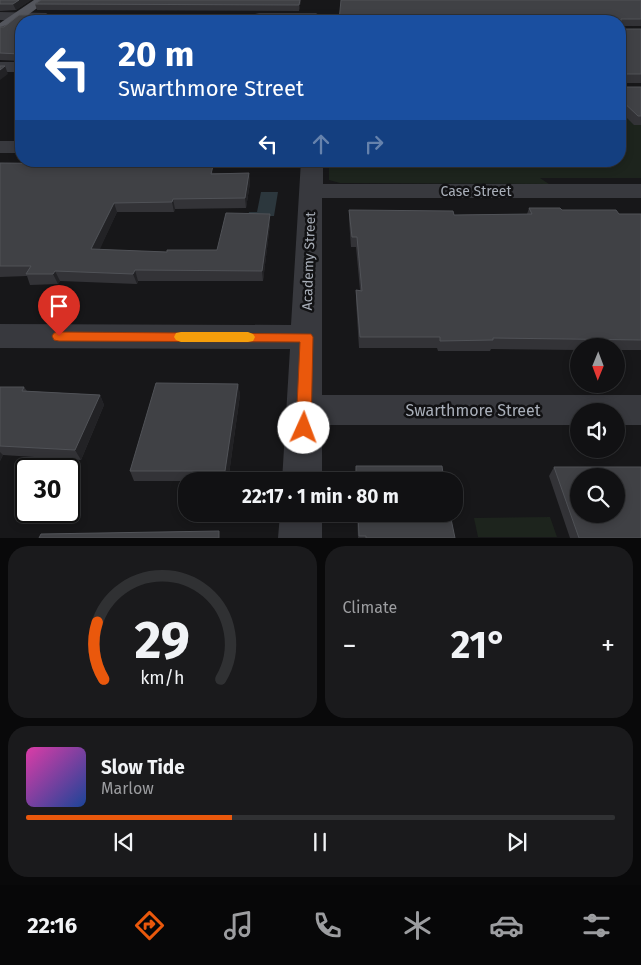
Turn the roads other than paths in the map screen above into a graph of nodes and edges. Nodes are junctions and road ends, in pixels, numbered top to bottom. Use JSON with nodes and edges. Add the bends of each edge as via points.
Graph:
{"nodes":[{"id":1,"x":42,"y":0,"type":"edge"},
{"id":2,"x":20,"y":15,"type":"edge"},
{"id":3,"x":0,"y":16,"type":"edge"},
{"id":4,"x":15,"y":16,"type":"edge"},
{"id":5,"x":15,"y":18,"type":"edge"},
{"id":6,"x":0,"y":29,"type":"edge"},
{"id":7,"x":0,"y":67,"type":"edge"},
{"id":8,"x":15,"y":67,"type":"edge"},
{"id":9,"x":0,"y":147,"type":"edge"},
{"id":10,"x":15,"y":147,"type":"edge"},
{"id":11,"x":312,"y":176,"type":"edge"},
{"id":12,"x":641,"y":191,"type":"edge"},
{"id":13,"x":0,"y":336,"type":"edge"},
{"id":14,"x":306,"y":337,"type":"junction"},
{"id":15,"x":304,"y":410,"type":"junction"},
{"id":16,"x":641,"y":410,"type":"edge"},
{"id":17,"x":302,"y":472,"type":"edge"},
{"id":18,"x":301,"y":522,"type":"edge"},
{"id":19,"x":300,"y":538,"type":"edge"}],
"edges":[{"from":1,"to":2,"type":"main road"},
{"from":3,"to":4,"type":"street"},
{"from":5,"to":6,"type":"main road"},
{"from":7,"to":8,"type":"street"},
{"from":9,"to":10,"type":"street"},
{"from":11,"to":12,"type":"street","name":"Case Street"},
{"from":11,"to":14,"type":"street","name":"Academy Street"},
{"from":13,"to":14,"type":"street"},
{"from":14,"to":15,"type":"street","name":"Academy Street"},
{"from":15,"to":16,"type":"street","name":"Swarthmore Street"},
{"from":15,"to":17,"type":"street","name":"Academy Street"},
{"from":18,"to":19,"type":"street"}]}
